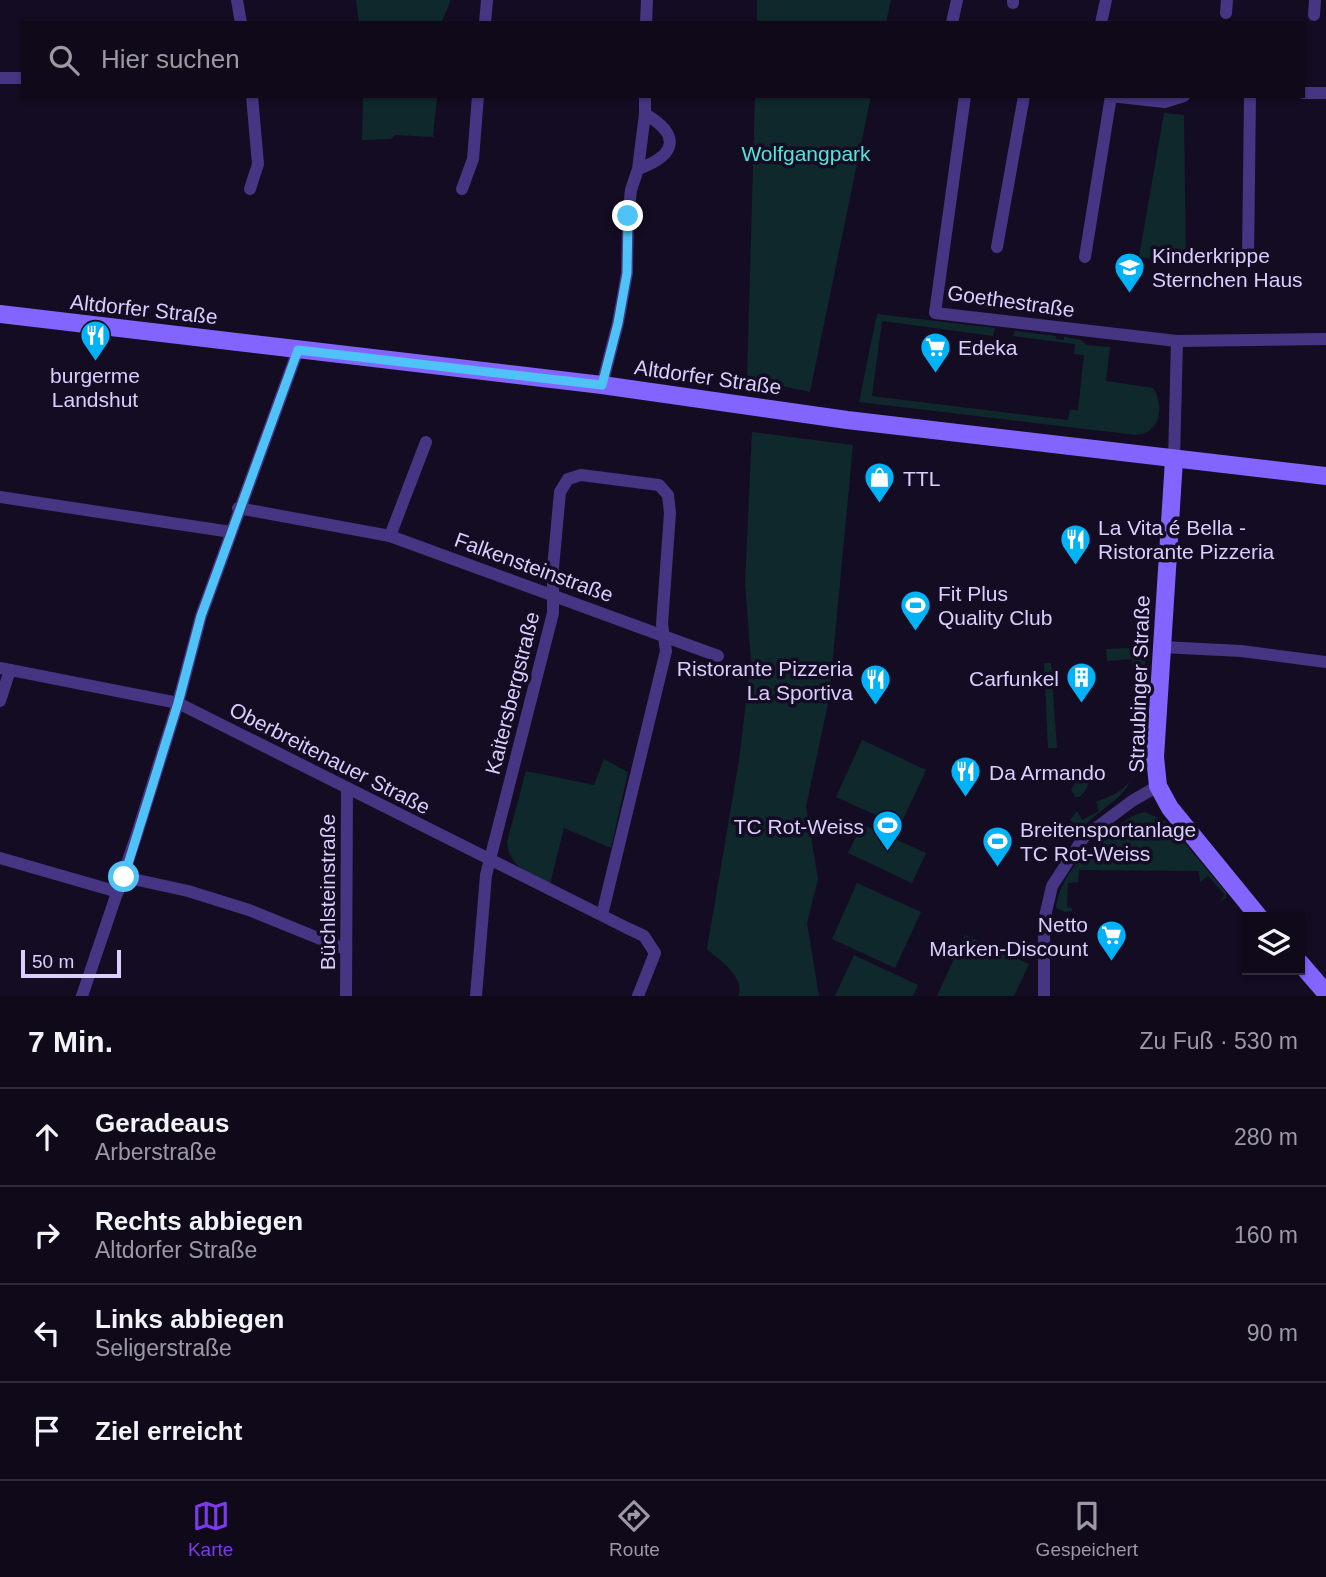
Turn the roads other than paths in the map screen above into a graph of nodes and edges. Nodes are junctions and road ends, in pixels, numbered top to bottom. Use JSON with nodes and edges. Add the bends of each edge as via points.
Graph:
{"nodes":[{"id":1,"x":237,"y":0,"type":"edge"},
{"id":2,"x":487,"y":0,"type":"edge"},
{"id":3,"x":647,"y":0,"type":"edge"},
{"id":4,"x":957,"y":0,"type":"edge"},
{"id":5,"x":1107,"y":0,"type":"edge"},
{"id":6,"x":1315,"y":0,"type":"edge"},
{"id":7,"x":1314,"y":15,"type":"dead end"},
{"id":8,"x":241,"y":21,"type":"edge"},
{"id":9,"x":485,"y":21,"type":"edge"},
{"id":10,"x":646,"y":21,"type":"edge"},
{"id":11,"x":952,"y":21,"type":"edge"},
{"id":12,"x":1102,"y":21,"type":"edge"},
{"id":13,"x":0,"y":78,"type":"edge"},
{"id":14,"x":21,"y":78,"type":"edge"},
{"id":15,"x":1305,"y":93,"type":"edge"},
{"id":16,"x":1326,"y":93,"type":"edge"},
{"id":17,"x":252,"y":98,"type":"edge"},
{"id":18,"x":478,"y":98,"type":"edge"},
{"id":19,"x":645,"y":98,"type":"edge"},
{"id":20,"x":965,"y":98,"type":"edge"},
{"id":21,"x":1024,"y":98,"type":"edge"},
{"id":22,"x":1110,"y":98,"type":"edge"},
{"id":23,"x":1128,"y":98,"type":"edge"},
{"id":24,"x":1178,"y":98,"type":"edge"},
{"id":25,"x":1250,"y":98,"type":"edge"},
{"id":26,"x":645,"y":114,"type":"junction"},
{"id":27,"x":638,"y":169,"type":"junction"},
{"id":28,"x":250,"y":189,"type":"dead end"},
{"id":29,"x":462,"y":189,"type":"dead end"},
{"id":30,"x":997,"y":247,"type":"dead end"},
{"id":31,"x":1084,"y":257,"type":"dead end"},
{"id":32,"x":1248,"y":259,"type":"dead end"},
{"id":33,"x":0,"y":314,"type":"edge"},
{"id":34,"x":1326,"y":339,"type":"edge"},
{"id":35,"x":1177,"y":341,"type":"junction"},
{"id":36,"x":298,"y":350,"type":"junction"},
{"id":37,"x":602,"y":385,"type":"junction"},
{"id":38,"x":426,"y":442,"type":"dead end"},
{"id":39,"x":1174,"y":460,"type":"junction"},
{"id":40,"x":1326,"y":476,"type":"edge"},
{"id":41,"x":0,"y":497,"type":"edge"},
{"id":42,"x":238,"y":508,"type":"junction"},
{"id":43,"x":231,"y":532,"type":"junction"},
{"id":44,"x":390,"y":536,"type":"junction"},
{"id":45,"x":553,"y":597,"type":"junction"},
{"id":46,"x":663,"y":638,"type":"junction"},
{"id":47,"x":1162,"y":647,"type":"junction"},
{"id":48,"x":718,"y":656,"type":"dead end"},
{"id":49,"x":1326,"y":662,"type":"edge"},
{"id":50,"x":5,"y":669,"type":"edge"},
{"id":51,"x":0,"y":701,"type":"edge"},
{"id":52,"x":178,"y":703,"type":"junction"},
{"id":53,"x":1158,"y":786,"type":"junction"},
{"id":54,"x":347,"y":788,"type":"junction"},
{"id":55,"x":0,"y":858,"type":"edge"},
{"id":56,"x":491,"y":861,"type":"junction"},
{"id":57,"x":124,"y":877,"type":"junction"},
{"id":58,"x":118,"y":892,"type":"junction"},
{"id":59,"x":1255,"y":912,"type":"edge"},
{"id":60,"x":602,"y":915,"type":"junction"},
{"id":61,"x":345,"y":949,"type":"junction"},
{"id":62,"x":1305,"y":970,"type":"edge"},
{"id":63,"x":1326,"y":993,"type":"edge"},
{"id":64,"x":82,"y":996,"type":"edge"},
{"id":65,"x":346,"y":996,"type":"edge"},
{"id":66,"x":476,"y":996,"type":"edge"},
{"id":67,"x":638,"y":996,"type":"edge"},
{"id":68,"x":1044,"y":996,"type":"edge"}],
"edges":[{"from":1,"to":8,"type":"street"},
{"from":2,"to":9,"type":"street"},
{"from":3,"to":10,"type":"street"},
{"from":4,"to":11,"type":"street"},
{"from":5,"to":12,"type":"street"},
{"from":6,"to":7,"type":"street"},
{"from":13,"to":14,"type":"street"},
{"from":15,"to":16,"type":"street"},
{"from":17,"to":28,"type":"street","via":[[258,164]]},
{"from":18,"to":29,"type":"street","via":[[473,159]]},
{"from":19,"to":26,"type":"street"},
{"from":20,"to":35,"type":"street","name":"Goethestraße","via":[[935,313]]},
{"from":21,"to":30,"type":"street"},
{"from":22,"to":31,"type":"street"},
{"from":23,"to":24,"type":"street","via":[[1165,102]]},
{"from":25,"to":32,"type":"street"},
{"from":26,"to":27,"type":"street"},
{"from":26,"to":27,"type":"street","via":[[661,123],[670,141],[664,155]]},
{"from":27,"to":37,"type":"street","via":[[628,216],[627,273]]},
{"from":33,"to":36,"type":"main road","name":"Altdorfer Straße"},
{"from":34,"to":35,"type":"street"},
{"from":35,"to":39,"type":"street"},
{"from":36,"to":37,"type":"main road","name":"Altdorfer Straße"},
{"from":36,"to":42,"type":"street"},
{"from":37,"to":39,"type":"main road","name":"Altdorfer Straße","via":[[848,421]]},
{"from":38,"to":44,"type":"street"},
{"from":39,"to":40,"type":"main road","name":"Altdorfer Straße"},
{"from":39,"to":47,"type":"main road","name":"Straubinger Straße"},
{"from":41,"to":43,"type":"street"},
{"from":42,"to":43,"type":"street"},
{"from":42,"to":44,"type":"street","name":"Falkensteinstraße"},
{"from":43,"to":52,"type":"street","via":[[201,616]]},
{"from":44,"to":45,"type":"street","name":"Falkensteinstraße"},
{"from":45,"to":46,"type":"street","name":"Falkensteinstraße"},
{"from":45,"to":46,"type":"street","name":"Kaitersbergstraße","via":[[560,492],[568,479],[581,475],[659,485],[668,495],[670,513]]},
{"from":45,"to":56,"type":"street","name":"Kaitersbergstraße","via":[[553,613]]},
{"from":46,"to":48,"type":"street","name":"Falkensteinstraße"},
{"from":46,"to":60,"type":"street","via":[[666,651]]},
{"from":47,"to":49,"type":"street"},
{"from":47,"to":53,"type":"main road","name":"Straubinger Straße","via":[[1155,757]]},
{"from":50,"to":51,"type":"street"},
{"from":50,"to":52,"type":"street","name":"Oberbreitenauer Straße"},
{"from":52,"to":54,"type":"street","name":"Oberbreitenauer Straße"},
{"from":52,"to":57,"type":"street"},
{"from":53,"to":59,"type":"main road","name":"Straubinger Straße","via":[[1195,841]]},
{"from":53,"to":68,"type":"street","via":[[1084,837],[1052,886],[1044,921]]},
{"from":54,"to":56,"type":"street","name":"Oberbreitenauer Straße"},
{"from":54,"to":61,"type":"street","name":"Büchlsteinstraße"},
{"from":55,"to":58,"type":"street"},
{"from":56,"to":60,"type":"street","name":"Oberbreitenauer Straße"},
{"from":56,"to":66,"type":"street","name":"Kaitersbergstraße"},
{"from":57,"to":58,"type":"street"},
{"from":57,"to":61,"type":"street","via":[[249,910]]},
{"from":58,"to":64,"type":"street"},
{"from":60,"to":67,"type":"street","name":"Oberbreitenauer Straße","via":[[652,945],[655,953]]},
{"from":61,"to":65,"type":"street","name":"Büchlsteinstraße"},
{"from":62,"to":63,"type":"main road"}]}
